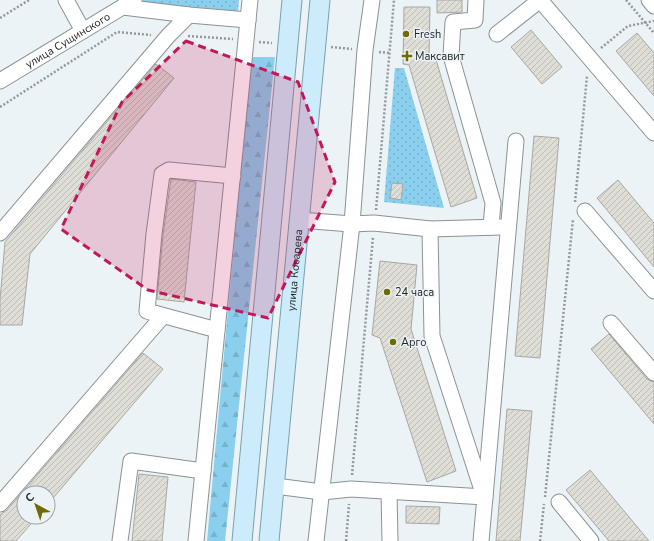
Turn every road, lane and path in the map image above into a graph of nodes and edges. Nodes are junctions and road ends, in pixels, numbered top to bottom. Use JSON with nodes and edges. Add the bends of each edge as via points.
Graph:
{"nodes":[{"id":1,"x":29,"y":0,"type":"edge"},
{"id":2,"x":66,"y":0,"type":"edge"},
{"id":3,"x":250,"y":0,"type":"edge"},
{"id":4,"x":292,"y":0,"type":"edge"},
{"id":5,"x":320,"y":0,"type":"edge"},
{"id":6,"x":372,"y":0,"type":"edge"},
{"id":7,"x":394,"y":0,"type":"edge"},
{"id":8,"x":476,"y":0,"type":"edge"},
{"id":9,"x":540,"y":0,"type":"edge"},
{"id":10,"x":626,"y":0,"type":"edge"},
{"id":11,"x":649,"y":0,"type":"edge"},
{"id":12,"x":129,"y":3,"type":"edge"},
{"id":13,"x":654,"y":6,"type":"edge"},
{"id":14,"x":189,"y":15,"type":"junction"},
{"id":15,"x":0,"y":18,"type":"edge"},
{"id":16,"x":245,"y":20,"type":"junction"},
{"id":17,"x":654,"y":21,"type":"edge"},
{"id":18,"x":646,"y":23,"type":"junction"},
{"id":19,"x":83,"y":31,"type":"junction"},
{"id":20,"x":654,"y":33,"type":"edge"},
{"id":21,"x":497,"y":34,"type":"dead end"},
{"id":22,"x":168,"y":36,"type":"junction"},
{"id":23,"x":601,"y":48,"type":"dead end"},
{"id":24,"x":587,"y":74,"type":"dead end"},
{"id":25,"x":0,"y":81,"type":"edge"},
{"id":26,"x":0,"y":107,"type":"edge"},
{"id":27,"x":654,"y":133,"type":"edge"},
{"id":28,"x":516,"y":142,"type":"dead end"},
{"id":29,"x":233,"y":176,"type":"junction"},
{"id":30,"x":577,"y":212,"type":"junction"},
{"id":31,"x":299,"y":220,"type":"junction"},
{"id":32,"x":374,"y":223,"type":"junction"},
{"id":33,"x":352,"y":224,"type":"junction"},
{"id":34,"x":491,"y":227,"type":"junction"},
{"id":35,"x":508,"y":227,"type":"junction"},
{"id":36,"x":430,"y":229,"type":"junction"},
{"id":37,"x":0,"y":233,"type":"edge"},
{"id":38,"x":654,"y":291,"type":"edge"},
{"id":39,"x":163,"y":316,"type":"junction"},
{"id":40,"x":611,"y":323,"type":"dead end"},
{"id":41,"x":217,"y":330,"type":"junction"},
{"id":42,"x":654,"y":373,"type":"edge"},
{"id":43,"x":203,"y":471,"type":"junction"},
{"id":44,"x":275,"y":486,"type":"junction"},
{"id":45,"x":350,"y":489,"type":"junction"},
{"id":46,"x":322,"y":492,"type":"junction"},
{"id":47,"x":389,"y":492,"type":"junction"},
{"id":48,"x":485,"y":497,"type":"junction"},
{"id":49,"x":558,"y":502,"type":"dead end"},
{"id":50,"x":0,"y":504,"type":"edge"},
{"id":51,"x":120,"y":541,"type":"edge"},
{"id":52,"x":196,"y":541,"type":"edge"},
{"id":53,"x":242,"y":541,"type":"edge"},
{"id":54,"x":269,"y":541,"type":"edge"},
{"id":55,"x":316,"y":541,"type":"edge"},
{"id":56,"x":346,"y":541,"type":"edge"},
{"id":57,"x":390,"y":541,"type":"edge"},
{"id":58,"x":481,"y":541,"type":"edge"},
{"id":59,"x":540,"y":541,"type":"edge"},
{"id":60,"x":591,"y":541,"type":"edge"}],
"edges":[{"from":1,"to":15,"type":"path"},
{"from":2,"to":19,"type":"street"},
{"from":3,"to":16,"type":"street"},
{"from":4,"to":53,"type":"main road"},
{"from":5,"to":31,"type":"main road","name":"улица Косарева"},
{"from":6,"to":33,"type":"street","via":[[365,50]]},
{"from":7,"to":32,"type":"path"},
{"from":8,"to":34,"type":"street","via":[[475,20],[454,22],[451,56],[493,203]]},
{"from":9,"to":21,"type":"street"},
{"from":9,"to":27,"type":"street"},
{"from":10,"to":18,"type":"path"},
{"from":11,"to":13,"type":"street"},
{"from":12,"to":14,"type":"street"},
{"from":12,"to":19,"type":"street","name":"улица Сущинского"},
{"from":14,"to":16,"type":"street"},
{"from":14,"to":22,"type":"street"},
{"from":16,"to":22,"type":"path","via":[[236,40]]},
{"from":16,"to":29,"type":"street"},
{"from":17,"to":18,"type":"path"},
{"from":18,"to":20,"type":"path"},
{"from":18,"to":23,"type":"path","via":[[628,26]]},
{"from":19,"to":25,"type":"street","name":"улица Сущинского"},
{"from":22,"to":26,"type":"path","via":[[117,32]]},
{"from":22,"to":37,"type":"street"},
{"from":24,"to":30,"type":"path"},
{"from":28,"to":35,"type":"street"},
{"from":29,"to":39,"type":"street","via":[[169,170],[162,174],[147,312]]},
{"from":29,"to":41,"type":"street"},
{"from":30,"to":38,"type":"street"},
{"from":30,"to":59,"type":"path"},
{"from":31,"to":33,"type":"street"},
{"from":31,"to":44,"type":"main road","name":"улица Косарева"},
{"from":32,"to":33,"type":"street"},
{"from":32,"to":36,"type":"street"},
{"from":32,"to":45,"type":"path"},
{"from":33,"to":46,"type":"street"},
{"from":34,"to":35,"type":"street"},
{"from":34,"to":36,"type":"street"},
{"from":35,"to":48,"type":"street"},
{"from":36,"to":48,"type":"street","via":[[432,336]]},
{"from":39,"to":41,"type":"street"},
{"from":39,"to":50,"type":"street"},
{"from":40,"to":42,"type":"street"},
{"from":41,"to":43,"type":"street"},
{"from":43,"to":51,"type":"street","via":[[131,461]]},
{"from":43,"to":52,"type":"street"},
{"from":44,"to":46,"type":"street"},
{"from":44,"to":54,"type":"main road","name":"улица Косарева"},
{"from":45,"to":46,"type":"street"},
{"from":45,"to":47,"type":"street"},
{"from":45,"to":56,"type":"path"},
{"from":46,"to":55,"type":"street"},
{"from":47,"to":48,"type":"street"},
{"from":47,"to":57,"type":"street"},
{"from":48,"to":58,"type":"street"},
{"from":49,"to":60,"type":"street"}]}
